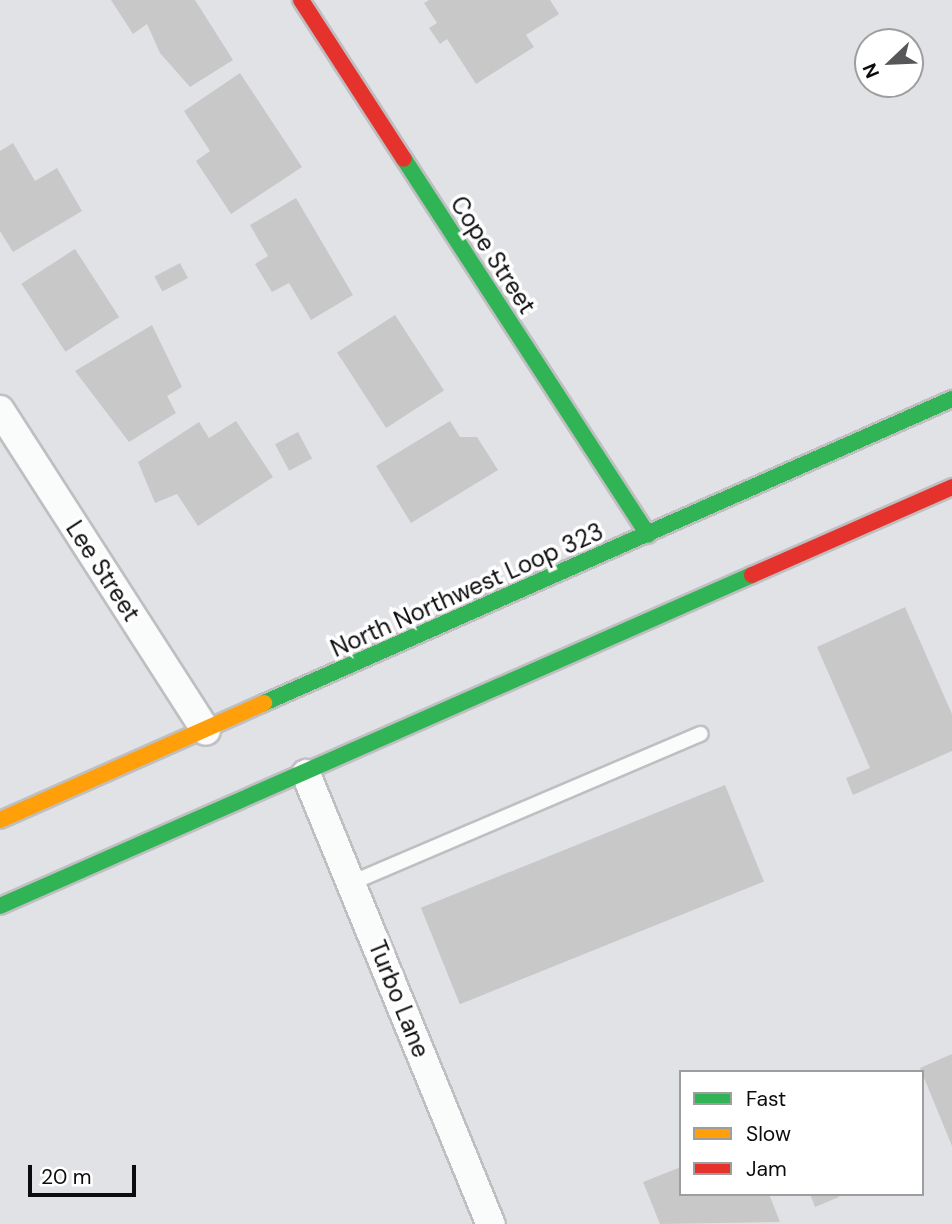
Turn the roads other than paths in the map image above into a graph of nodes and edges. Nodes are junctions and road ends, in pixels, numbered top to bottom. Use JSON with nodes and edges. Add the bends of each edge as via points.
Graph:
{"nodes":[{"id":1,"x":301,"y":0,"type":"edge"},
{"id":2,"x":952,"y":399,"type":"edge"},
{"id":3,"x":0,"y":410,"type":"edge"},
{"id":4,"x":952,"y":487,"type":"edge"},
{"id":5,"x":648,"y":535,"type":"junction"},
{"id":6,"x":206,"y":731,"type":"junction"},
{"id":7,"x":701,"y":734,"type":"dead end"},
{"id":8,"x":306,"y":774,"type":"junction"},
{"id":9,"x":0,"y":820,"type":"edge"},
{"id":10,"x":351,"y":883,"type":"junction"},
{"id":11,"x":0,"y":906,"type":"edge"},
{"id":12,"x":491,"y":1224,"type":"edge"}],
"edges":[{"from":1,"to":5,"type":"main road","name":"Cope Street"},
{"from":2,"to":5,"type":"main road","name":"North Northwest Loop 323"},
{"from":3,"to":6,"type":"street","name":"Lee Street"},
{"from":4,"to":8,"type":"main road"},
{"from":5,"to":6,"type":"main road","name":"North Northwest Loop 323"},
{"from":6,"to":9,"type":"main road","name":"North Northwest Loop 323"},
{"from":7,"to":10,"type":"lane"},
{"from":8,"to":10,"type":"street","name":"Turbo Lane"},
{"from":8,"to":11,"type":"main road"},
{"from":10,"to":12,"type":"street","name":"Turbo Lane"}]}
